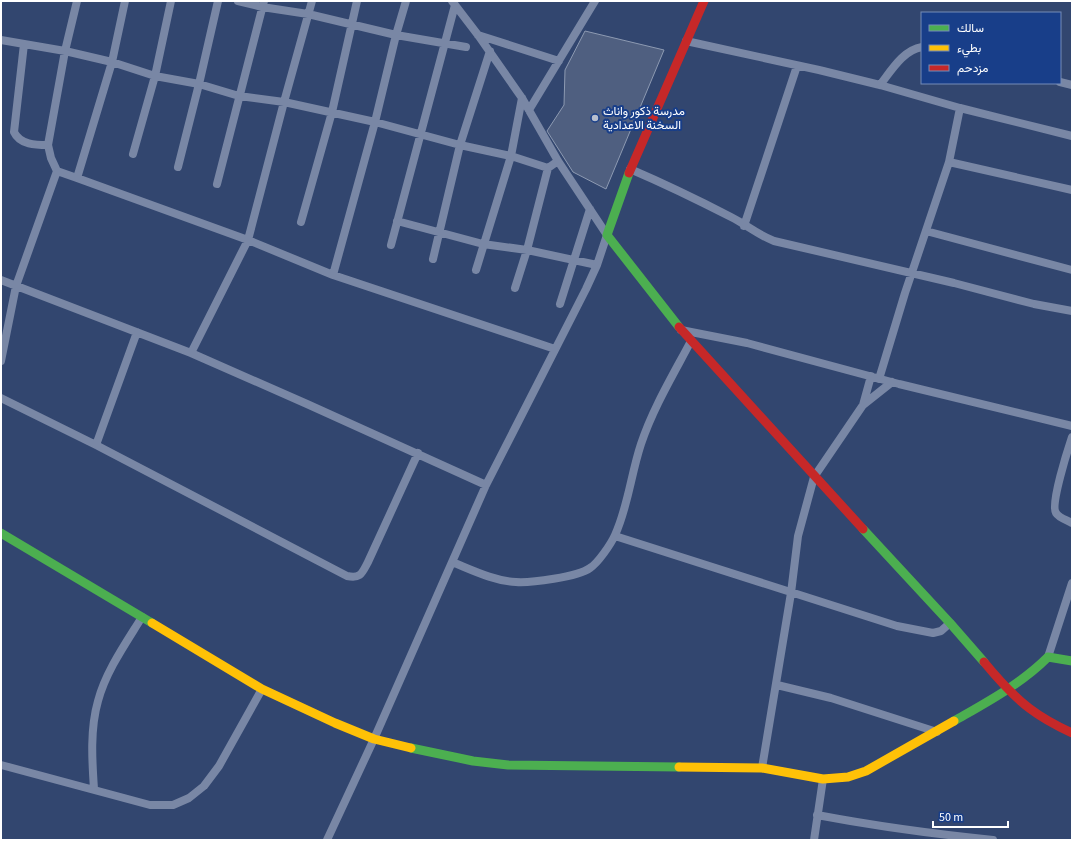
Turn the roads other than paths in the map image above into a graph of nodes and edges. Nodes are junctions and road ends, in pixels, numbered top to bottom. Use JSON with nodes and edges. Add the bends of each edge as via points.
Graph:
{"nodes":[{"id":1,"x":78,"y":1,"type":"edge"},
{"id":2,"x":125,"y":1,"type":"edge"},
{"id":3,"x":171,"y":1,"type":"edge"},
{"id":4,"x":218,"y":1,"type":"edge"},
{"id":5,"x":238,"y":1,"type":"edge"},
{"id":6,"x":312,"y":1,"type":"edge"},
{"id":7,"x":357,"y":1,"type":"edge"},
{"id":8,"x":406,"y":1,"type":"edge"},
{"id":9,"x":595,"y":1,"type":"edge"},
{"id":10,"x":704,"y":1,"type":"edge"},
{"id":11,"x":453,"y":3,"type":"edge"},
{"id":12,"x":263,"y":4,"type":"edge"},
{"id":13,"x":308,"y":14,"type":"junction"},
{"id":14,"x":351,"y":23,"type":"junction"},
{"id":15,"x":396,"y":34,"type":"junction"},
{"id":16,"x":478,"y":35,"type":"junction"},
{"id":17,"x":1,"y":40,"type":"edge"},
{"id":18,"x":686,"y":41,"type":"junction"},
{"id":19,"x":24,"y":44,"type":"junction"},
{"id":20,"x":445,"y":44,"type":"junction"},
{"id":21,"x":466,"y":47,"type":"dead end"},
{"id":22,"x":921,"y":47,"type":"edge"},
{"id":23,"x":65,"y":51,"type":"junction"},
{"id":24,"x":490,"y":51,"type":"junction"},
{"id":25,"x":559,"y":61,"type":"junction"},
{"id":26,"x":112,"y":62,"type":"junction"},
{"id":27,"x":797,"y":66,"type":"junction"},
{"id":28,"x":155,"y":76,"type":"junction"},
{"id":29,"x":1061,"y":82,"type":"edge"},
{"id":30,"x":199,"y":84,"type":"junction"},
{"id":31,"x":880,"y":85,"type":"junction"},
{"id":32,"x":1072,"y":85,"type":"edge"},
{"id":33,"x":239,"y":96,"type":"junction"},
{"id":34,"x":522,"y":98,"type":"junction"},
{"id":35,"x":284,"y":102,"type":"junction"},
{"id":36,"x":960,"y":108,"type":"junction"},
{"id":37,"x":529,"y":110,"type":"junction"},
{"id":38,"x":332,"y":112,"type":"junction"},
{"id":39,"x":375,"y":122,"type":"junction"},
{"id":40,"x":420,"y":134,"type":"junction"},
{"id":41,"x":1072,"y":136,"type":"edge"},
{"id":42,"x":48,"y":145,"type":"junction"},
{"id":43,"x":460,"y":145,"type":"junction"},
{"id":44,"x":133,"y":154,"type":"dead end"},
{"id":45,"x":511,"y":156,"type":"junction"},
{"id":46,"x":558,"y":160,"type":"junction"},
{"id":47,"x":949,"y":162,"type":"junction"},
{"id":48,"x":178,"y":167,"type":"dead end"},
{"id":49,"x":548,"y":168,"type":"junction"},
{"id":50,"x":630,"y":170,"type":"junction"},
{"id":51,"x":57,"y":171,"type":"junction"},
{"id":52,"x":77,"y":178,"type":"junction"},
{"id":53,"x":217,"y":184,"type":"dead end"},
{"id":54,"x":1072,"y":190,"type":"edge"},
{"id":55,"x":590,"y":209,"type":"junction"},
{"id":56,"x":397,"y":221,"type":"junction"},
{"id":57,"x":301,"y":222,"type":"dead end"},
{"id":58,"x":744,"y":226,"type":"junction"},
{"id":59,"x":926,"y":231,"type":"junction"},
{"id":60,"x":439,"y":232,"type":"junction"},
{"id":61,"x":607,"y":235,"type":"junction"},
{"id":62,"x":248,"y":240,"type":"junction"},
{"id":63,"x":483,"y":244,"type":"junction"},
{"id":64,"x":390,"y":245,"type":"dead end"},
{"id":65,"x":527,"y":250,"type":"junction"},
{"id":66,"x":433,"y":259,"type":"dead end"},
{"id":67,"x":574,"y":260,"type":"junction"},
{"id":68,"x":597,"y":265,"type":"junction"},
{"id":69,"x":476,"y":270,"type":"dead end"},
{"id":70,"x":1072,"y":270,"type":"edge"},
{"id":71,"x":912,"y":274,"type":"junction"},
{"id":72,"x":333,"y":275,"type":"junction"},
{"id":73,"x":1,"y":280,"type":"edge"},
{"id":74,"x":16,"y":286,"type":"junction"},
{"id":75,"x":515,"y":288,"type":"dead end"},
{"id":76,"x":560,"y":304,"type":"dead end"},
{"id":77,"x":1072,"y":311,"type":"edge"},
{"id":78,"x":681,"y":330,"type":"junction"},
{"id":79,"x":137,"y":332,"type":"junction"},
{"id":80,"x":691,"y":341,"type":"junction"},
{"id":81,"x":555,"y":349,"type":"junction"},
{"id":82,"x":191,"y":353,"type":"junction"},
{"id":83,"x":1,"y":361,"type":"edge"},
{"id":84,"x":871,"y":376,"type":"junction"},
{"id":85,"x":879,"y":379,"type":"junction"},
{"id":86,"x":892,"y":382,"type":"junction"},
{"id":87,"x":1,"y":398,"type":"edge"},
{"id":88,"x":863,"y":405,"type":"junction"},
{"id":89,"x":1072,"y":426,"type":"edge"},
{"id":90,"x":1072,"y":437,"type":"edge"},
{"id":91,"x":96,"y":445,"type":"junction"},
{"id":92,"x":418,"y":453,"type":"junction"},
{"id":93,"x":814,"y":477,"type":"junction"},
{"id":94,"x":486,"y":485,"type":"junction"},
{"id":95,"x":1072,"y":522,"type":"edge"},
{"id":96,"x":1,"y":534,"type":"edge"},
{"id":97,"x":615,"y":536,"type":"junction"},
{"id":98,"x":452,"y":562,"type":"junction"},
{"id":99,"x":1072,"y":583,"type":"edge"},
{"id":100,"x":791,"y":593,"type":"junction"},
{"id":101,"x":142,"y":617,"type":"junction"},
{"id":102,"x":950,"y":623,"type":"junction"},
{"id":103,"x":1048,"y":657,"type":"junction"},
{"id":104,"x":1072,"y":661,"type":"edge"},
{"id":105,"x":777,"y":685,"type":"junction"},
{"id":106,"x":262,"y":689,"type":"junction"},
{"id":107,"x":1007,"y":689,"type":"junction"},
{"id":108,"x":937,"y":732,"type":"junction"},
{"id":109,"x":1072,"y":733,"type":"edge"},
{"id":110,"x":374,"y":739,"type":"junction"},
{"id":111,"x":1,"y":765,"type":"edge"},
{"id":112,"x":762,"y":768,"type":"junction"},
{"id":113,"x":823,"y":779,"type":"junction"},
{"id":114,"x":94,"y":789,"type":"junction"},
{"id":115,"x":817,"y":815,"type":"junction"},
{"id":116,"x":327,"y":840,"type":"edge"},
{"id":117,"x":814,"y":840,"type":"edge"},
{"id":118,"x":993,"y":840,"type":"edge"}],
"edges":[{"from":1,"to":23,"type":"street"},
{"from":2,"to":26,"type":"street"},
{"from":3,"to":28,"type":"street"},
{"from":4,"to":30,"type":"street"},
{"from":5,"to":12,"type":"street"},
{"from":6,"to":13,"type":"street"},
{"from":7,"to":14,"type":"street"},
{"from":8,"to":15,"type":"street"},
{"from":9,"to":25,"type":"street"},
{"from":10,"to":18,"type":"street"},
{"from":11,"to":16,"type":"street"},
{"from":11,"to":20,"type":"street"},
{"from":12,"to":13,"type":"street"},
{"from":12,"to":33,"type":"street"},
{"from":13,"to":14,"type":"street"},
{"from":13,"to":35,"type":"street"},
{"from":14,"to":15,"type":"street"},
{"from":14,"to":38,"type":"street"},
{"from":15,"to":20,"type":"street"},
{"from":15,"to":39,"type":"street"},
{"from":16,"to":24,"type":"street"},
{"from":16,"to":25,"type":"street"},
{"from":17,"to":19,"type":"street"},
{"from":18,"to":27,"type":"street"},
{"from":18,"to":50,"type":"street"},
{"from":19,"to":23,"type":"street"},
{"from":19,"to":42,"type":"street","via":[[14,132],[30,144]]},
{"from":20,"to":21,"type":"street"},
{"from":20,"to":40,"type":"street"},
{"from":22,"to":31,"type":"street","via":[[902,58]]},
{"from":23,"to":26,"type":"street"},
{"from":23,"to":42,"type":"street"},
{"from":24,"to":34,"type":"street"},
{"from":24,"to":43,"type":"street"},
{"from":25,"to":37,"type":"street"},
{"from":26,"to":28,"type":"street"},
{"from":26,"to":52,"type":"street"},
{"from":27,"to":31,"type":"street"},
{"from":27,"to":58,"type":"street"},
{"from":28,"to":30,"type":"street"},
{"from":28,"to":44,"type":"street"},
{"from":29,"to":32,"type":"street"},
{"from":30,"to":33,"type":"street"},
{"from":30,"to":48,"type":"street"},
{"from":31,"to":36,"type":"street"},
{"from":33,"to":35,"type":"street"},
{"from":33,"to":53,"type":"street"},
{"from":34,"to":37,"type":"street"},
{"from":34,"to":45,"type":"street"},
{"from":35,"to":38,"type":"street"},
{"from":35,"to":62,"type":"street"},
{"from":36,"to":41,"type":"street"},
{"from":36,"to":47,"type":"street"},
{"from":37,"to":46,"type":"street"},
{"from":38,"to":39,"type":"street"},
{"from":38,"to":57,"type":"street"},
{"from":39,"to":40,"type":"street"},
{"from":39,"to":72,"type":"street"},
{"from":40,"to":43,"type":"street"},
{"from":40,"to":56,"type":"street"},
{"from":42,"to":51,"type":"street"},
{"from":43,"to":45,"type":"street"},
{"from":43,"to":60,"type":"street"},
{"from":45,"to":49,"type":"street"},
{"from":45,"to":63,"type":"street"},
{"from":46,"to":49,"type":"street"},
{"from":46,"to":55,"type":"street"},
{"from":47,"to":54,"type":"street"},
{"from":47,"to":59,"type":"street"},
{"from":49,"to":65,"type":"street"},
{"from":50,"to":58,"type":"street","via":[[719,211]]},
{"from":50,"to":61,"type":"street"},
{"from":51,"to":52,"type":"street"},
{"from":51,"to":74,"type":"street"},
{"from":52,"to":62,"type":"street"},
{"from":55,"to":61,"type":"street"},
{"from":55,"to":67,"type":"street"},
{"from":56,"to":60,"type":"street"},
{"from":56,"to":64,"type":"street"},
{"from":58,"to":71,"type":"street","via":[[774,241]]},
{"from":59,"to":70,"type":"street"},
{"from":59,"to":71,"type":"street"},
{"from":60,"to":63,"type":"street"},
{"from":60,"to":66,"type":"street"},
{"from":61,"to":68,"type":"street"},
{"from":61,"to":78,"type":"street"},
{"from":62,"to":72,"type":"street"},
{"from":62,"to":82,"type":"street"},
{"from":63,"to":65,"type":"street"},
{"from":63,"to":69,"type":"street"},
{"from":65,"to":67,"type":"street"},
{"from":65,"to":75,"type":"street"},
{"from":67,"to":68,"type":"street"},
{"from":67,"to":76,"type":"street"},
{"from":68,"to":81,"type":"street"},
{"from":71,"to":77,"type":"street"},
{"from":71,"to":85,"type":"street"},
{"from":72,"to":81,"type":"street"},
{"from":73,"to":74,"type":"street"},
{"from":74,"to":79,"type":"street"},
{"from":74,"to":83,"type":"street"},
{"from":78,"to":80,"type":"street"},
{"from":78,"to":84,"type":"street","via":[[747,343]]},
{"from":79,"to":82,"type":"street"},
{"from":79,"to":91,"type":"street"},
{"from":80,"to":93,"type":"street"},
{"from":80,"to":97,"type":"street","via":[[648,424],[632,471]]},
{"from":81,"to":94,"type":"street"},
{"from":82,"to":92,"type":"street"},
{"from":84,"to":85,"type":"street"},
{"from":84,"to":88,"type":"street"},
{"from":85,"to":86,"type":"street"},
{"from":86,"to":88,"type":"street"},
{"from":86,"to":89,"type":"street"},
{"from":87,"to":91,"type":"street"},
{"from":88,"to":93,"type":"street"},
{"from":90,"to":95,"type":"street","via":[[1054,506],[1056,514]]},
{"from":91,"to":92,"type":"street","via":[[353,577],[361,574],[368,562]]},
{"from":92,"to":94,"type":"street"},
{"from":93,"to":100,"type":"street","via":[[798,536]]},
{"from":93,"to":102,"type":"street"},
{"from":94,"to":98,"type":"street"},
{"from":96,"to":101,"type":"street"},
{"from":97,"to":98,"type":"street","via":[[590,568],[579,573],[539,580],[516,582],[495,578]]},
{"from":97,"to":100,"type":"street"},
{"from":98,"to":110,"type":"street"},
{"from":99,"to":103,"type":"street"},
{"from":100,"to":102,"type":"street","via":[[920,631],[938,632]]},
{"from":100,"to":105,"type":"street"},
{"from":101,"to":106,"type":"street"},
{"from":101,"to":114,"type":"street","via":[[107,676],[98,701],[92,750]]},
{"from":102,"to":107,"type":"street"},
{"from":103,"to":104,"type":"street"},
{"from":103,"to":107,"type":"street","via":[[1035,670]]},
{"from":105,"to":108,"type":"street","via":[[838,700]]},
{"from":105,"to":112,"type":"street"},
{"from":106,"to":110,"type":"street"},
{"from":106,"to":114,"type":"street","via":[[218,766],[204,786],[188,798],[173,805],[150,805]]},
{"from":107,"to":108,"type":"street"},
{"from":107,"to":109,"type":"street","via":[[1030,709]]},
{"from":108,"to":113,"type":"street","via":[[866,771],[848,777]]},
{"from":110,"to":112,"type":"street","via":[[451,757],[508,765]]},
{"from":110,"to":116,"type":"street"},
{"from":111,"to":114,"type":"street"},
{"from":112,"to":113,"type":"street"},
{"from":113,"to":115,"type":"street"},
{"from":115,"to":117,"type":"street"},
{"from":115,"to":118,"type":"street","via":[[873,825]]}]}
